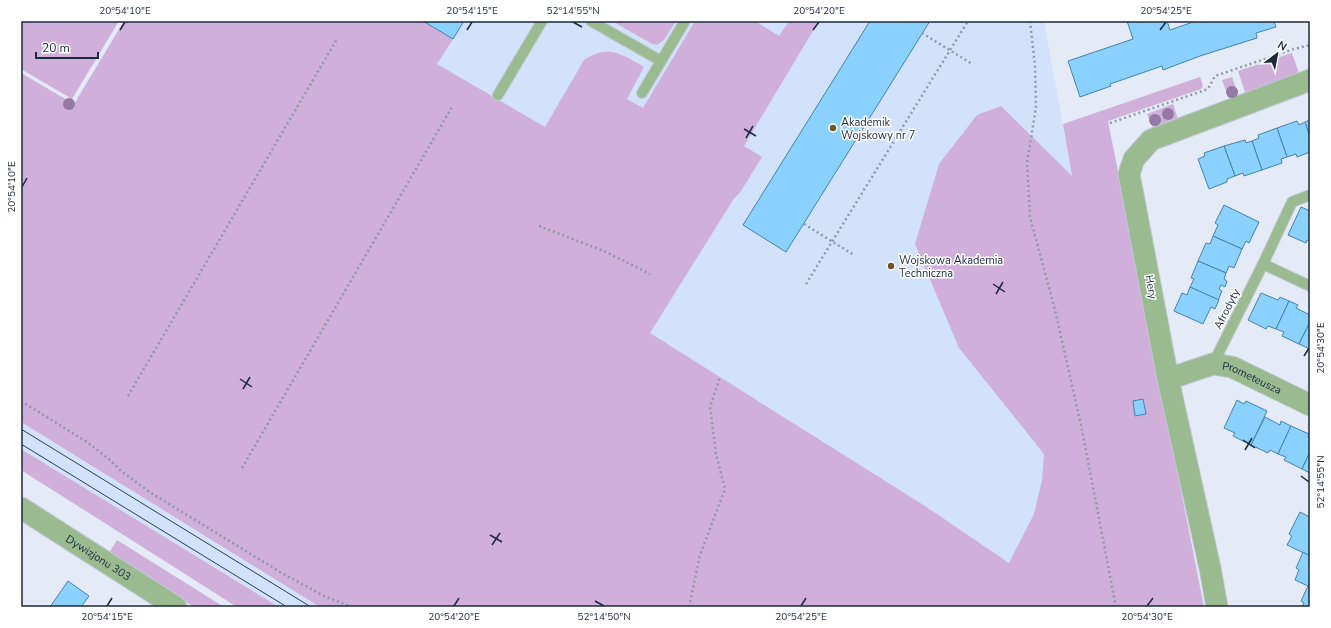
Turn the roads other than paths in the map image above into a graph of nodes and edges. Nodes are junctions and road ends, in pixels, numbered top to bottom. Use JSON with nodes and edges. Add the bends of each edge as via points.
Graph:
{"nodes":[{"id":1,"x":542,"y":21,"type":"edge"},
{"id":2,"x":592,"y":21,"type":"edge"},
{"id":3,"x":685,"y":21,"type":"edge"},
{"id":4,"x":661,"y":61,"type":"junction"},
{"id":5,"x":1310,"y":80,"type":"edge"},
{"id":6,"x":642,"y":93,"type":"dead end"},
{"id":7,"x":498,"y":95,"type":"dead end"},
{"id":8,"x":1310,"y":195,"type":"edge"},
{"id":9,"x":1263,"y":264,"type":"junction"},
{"id":10,"x":1310,"y":286,"type":"edge"},
{"id":11,"x":1213,"y":364,"type":"junction"},
{"id":12,"x":1168,"y":379,"type":"junction"},
{"id":13,"x":1310,"y":405,"type":"edge"},
{"id":14,"x":21,"y":508,"type":"edge"},
{"id":15,"x":176,"y":607,"type":"edge"},
{"id":16,"x":1218,"y":607,"type":"edge"}],
"edges":[{"from":1,"to":7,"type":"lane"},
{"from":2,"to":4,"type":"lane"},
{"from":3,"to":4,"type":"lane"},
{"from":4,"to":6,"type":"lane"},
{"from":5,"to":12,"type":"street","name":"Hery","via":[[1151,140],[1134,159],[1130,174]]},
{"from":8,"to":9,"type":"lane","name":"Afrodyty","via":[[1292,202]]},
{"from":9,"to":10,"type":"lane"},
{"from":9,"to":11,"type":"lane","name":"Afrodyty"},
{"from":11,"to":12,"type":"street","name":"Prometeusza"},
{"from":11,"to":13,"type":"street","name":"Prometeusza","via":[[1232,367]]},
{"from":12,"to":16,"type":"street","name":"Hery"},
{"from":14,"to":15,"type":"street","name":"Dywizjonu 303"}]}
